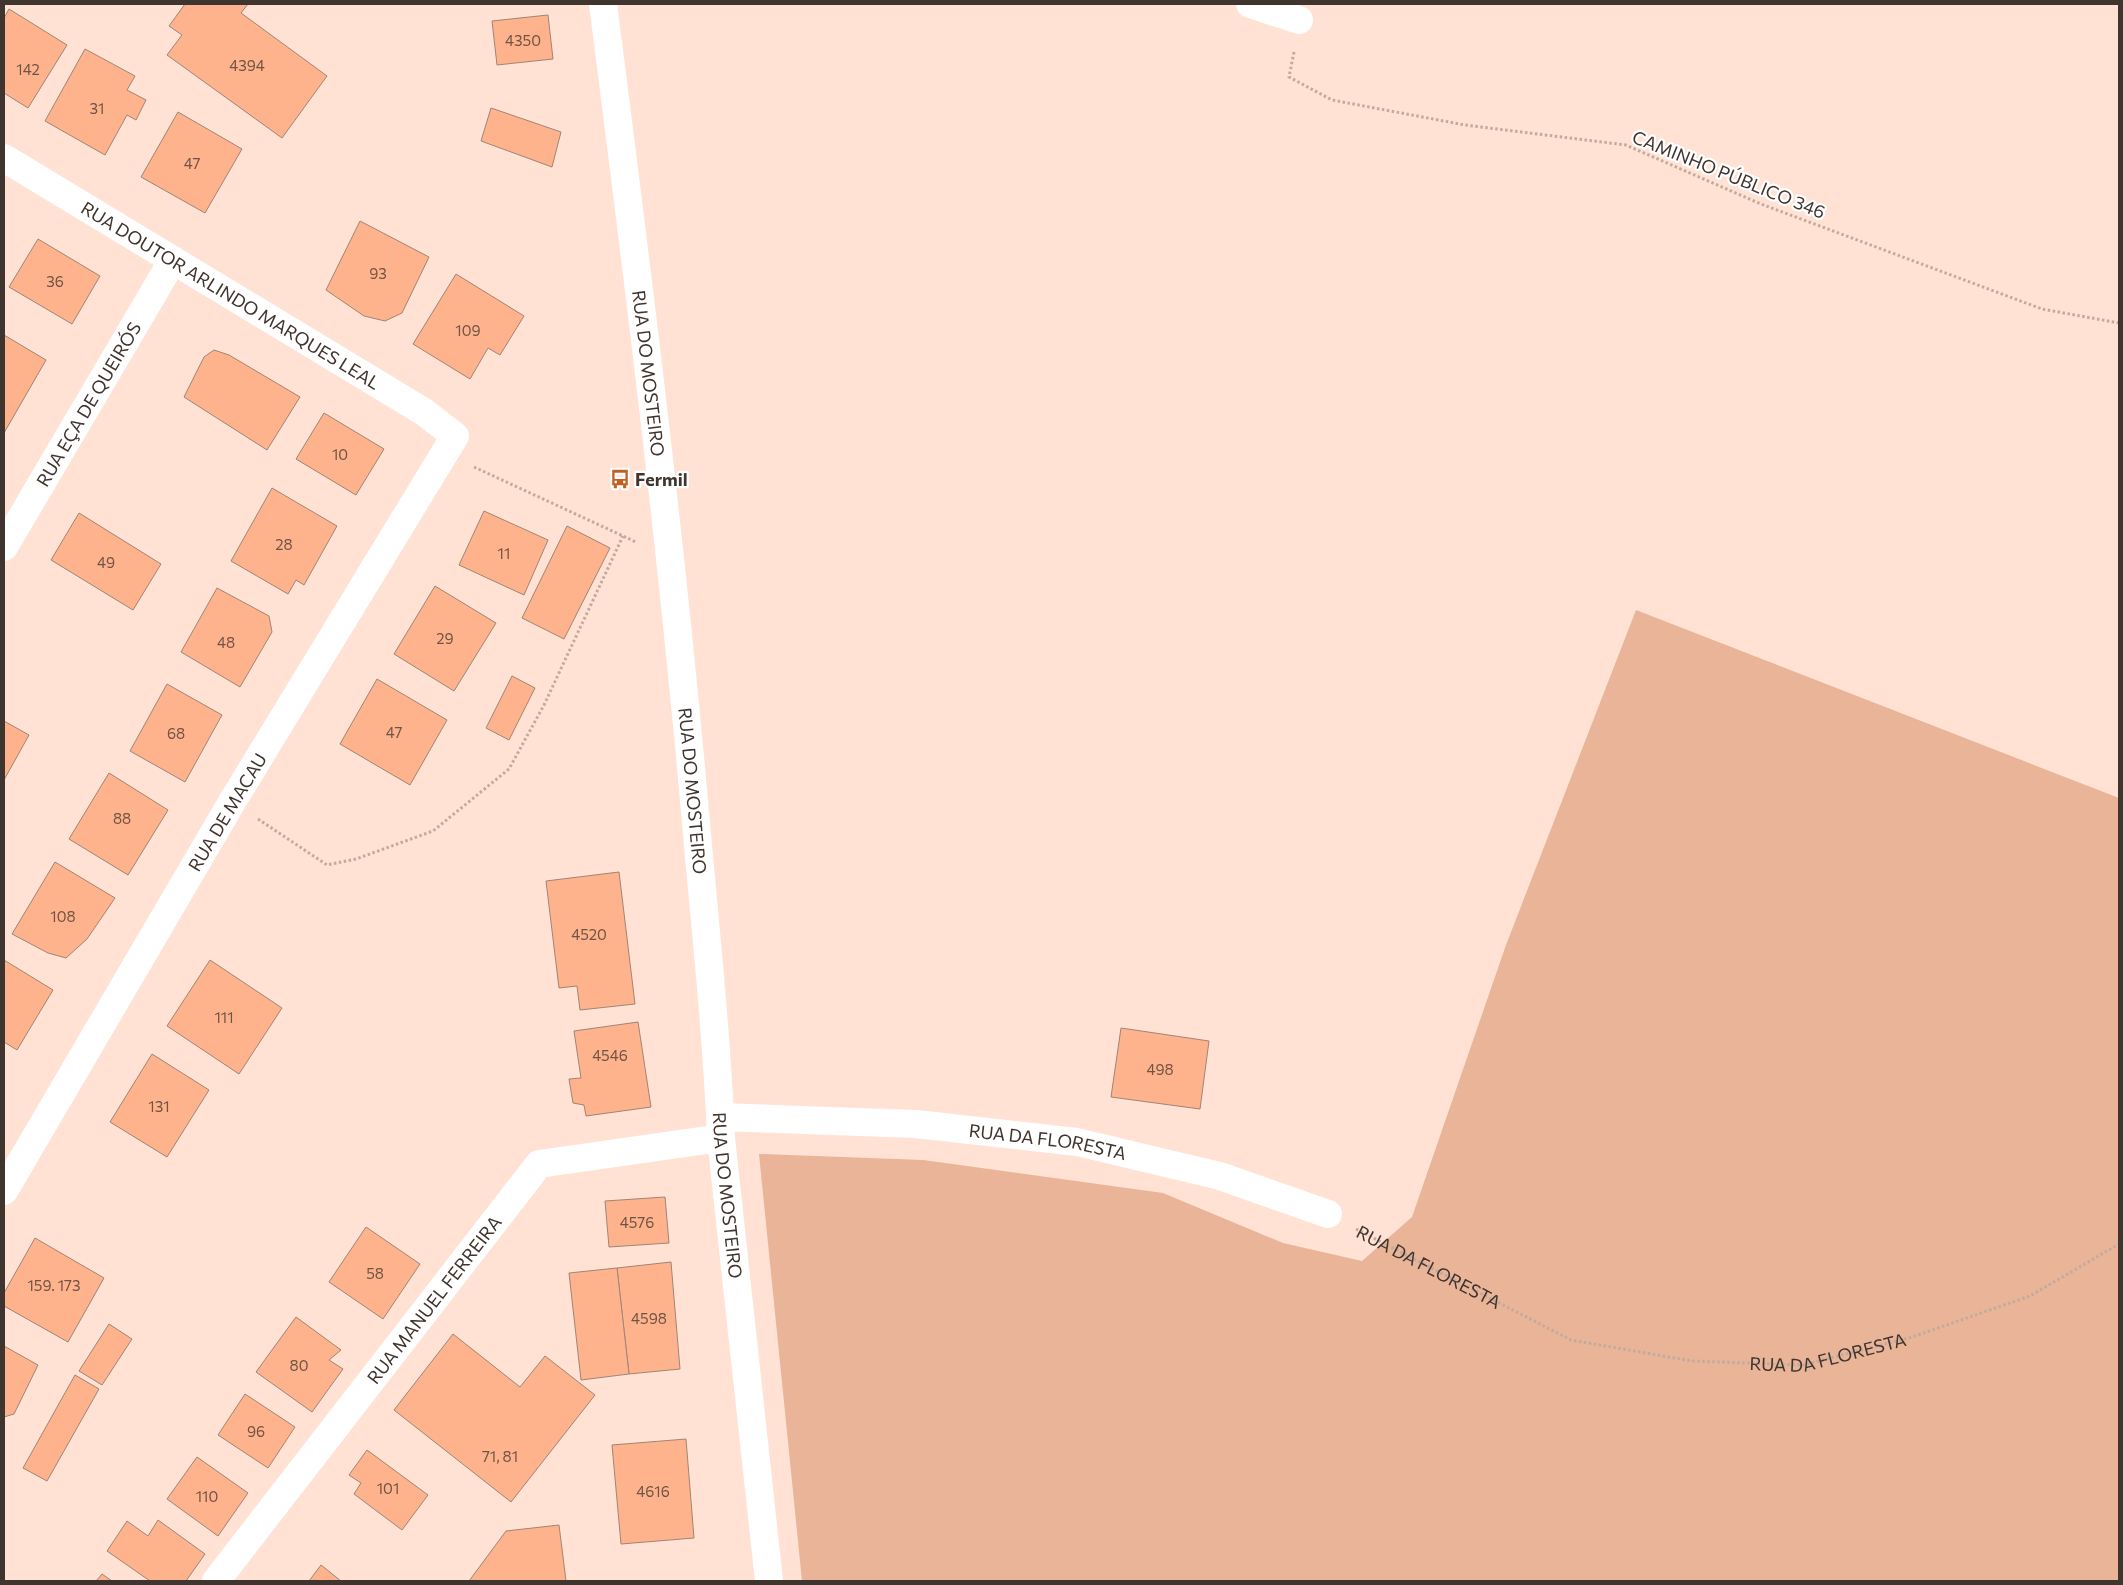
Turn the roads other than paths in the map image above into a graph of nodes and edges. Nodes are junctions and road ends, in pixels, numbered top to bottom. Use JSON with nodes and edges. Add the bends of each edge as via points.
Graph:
{"nodes":[{"id":1,"x":603,"y":4,"type":"edge"},
{"id":2,"x":1250,"y":4,"type":"edge"},
{"id":3,"x":1299,"y":20,"type":"road end"},
{"id":4,"x":4,"y":158,"type":"edge"},
{"id":5,"x":173,"y":260,"type":"junction"},
{"id":6,"x":455,"y":436,"type":"joint"},
{"id":7,"x":4,"y":547,"type":"edge"},
{"id":8,"x":721,"y":1127,"type":"junction"},
{"id":9,"x":4,"y":1191,"type":"edge"},
{"id":10,"x":1328,"y":1214,"type":"road end"},
{"id":11,"x":216,"y":1581,"type":"edge"},
{"id":12,"x":769,"y":1581,"type":"edge"}],
"edges":[{"from":1,"to":8,"type":"street","name":"RUA DO MOSTEIRO","via":[[631,216],[686,713]]},
{"from":2,"to":3,"type":"street"},
{"from":4,"to":5,"type":"street","name":"RUA DOUTOR ARLINDO MARQUES LEAL"},
{"from":5,"to":6,"type":"street","name":"RUA DOUTOR ARLINDO MARQUES LEAL","via":[[424,412]]},
{"from":5,"to":7,"type":"street","name":"RUA EÇA DE QUEIRÓS"},
{"from":6,"to":9,"type":"street","name":"RUA DE MACAU","via":[[232,802]]},
{"from":8,"to":10,"type":"street","name":"RUA DA FLORESTA","via":[[916,1124],[1078,1142],[1220,1176]]},
{"from":8,"to":11,"type":"street","name":"RUA MANUEL FERREIRA","via":[[539,1164]]},
{"from":8,"to":12,"type":"street","name":"RUA DO MOSTEIRO"}]}
